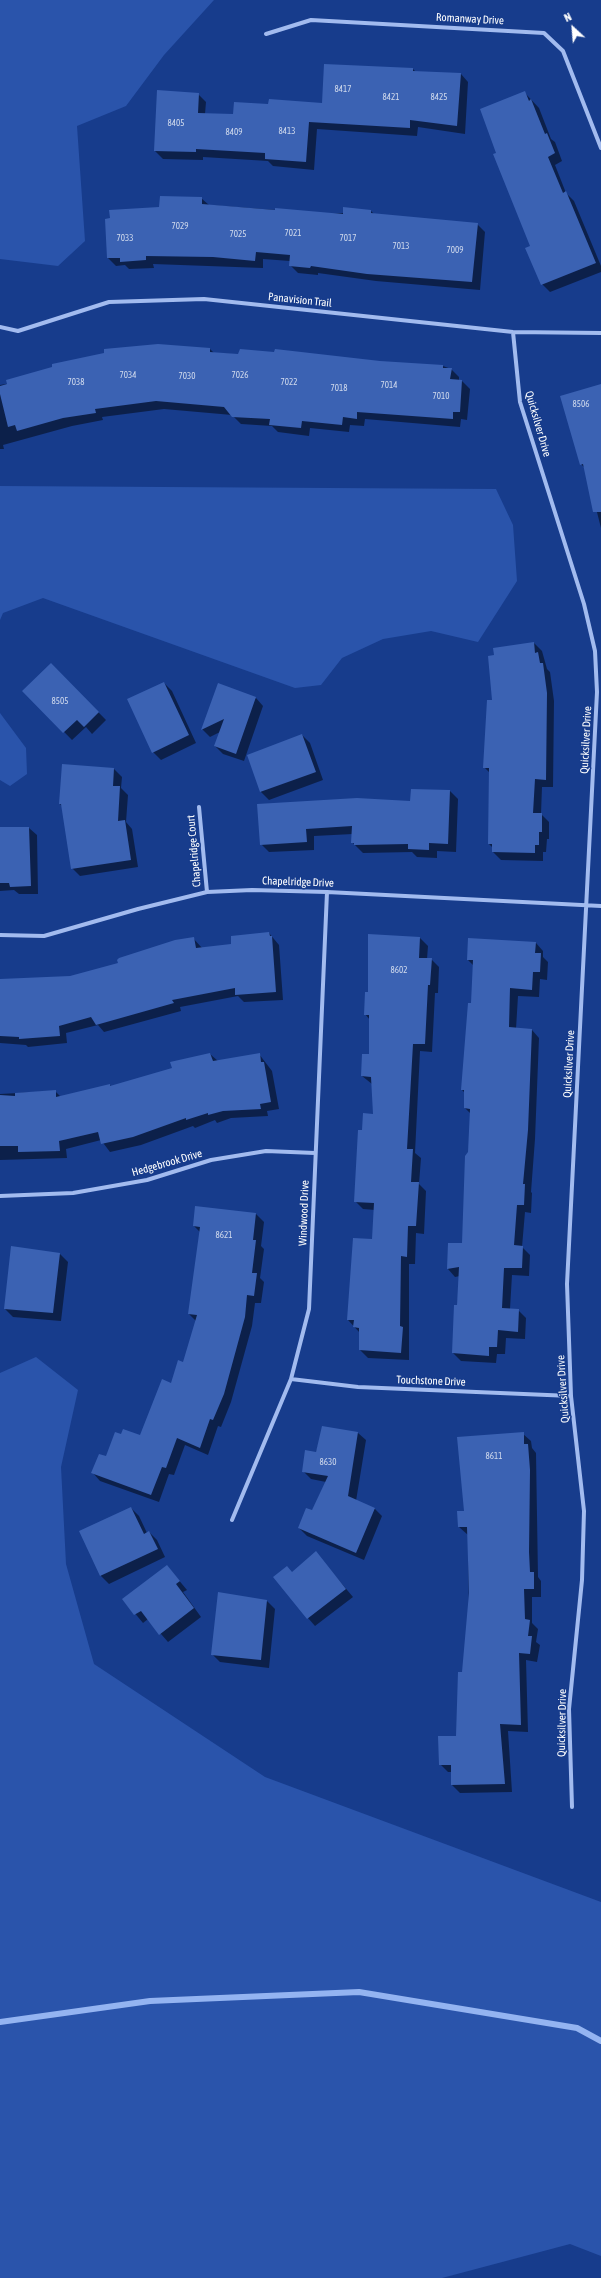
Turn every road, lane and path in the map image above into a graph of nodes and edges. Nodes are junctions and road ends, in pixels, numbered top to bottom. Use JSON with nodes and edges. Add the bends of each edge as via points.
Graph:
{"nodes":[{"id":1,"x":266,"y":34,"type":"dead end"},
{"id":2,"x":601,"y":148,"type":"edge"},
{"id":3,"x":0,"y":328,"type":"edge"},
{"id":4,"x":513,"y":332,"type":"junction"},
{"id":5,"x":601,"y":333,"type":"edge"},
{"id":6,"x":199,"y":807,"type":"dead end"},
{"id":7,"x":207,"y":892,"type":"junction"},
{"id":8,"x":327,"y":892,"type":"junction"},
{"id":9,"x":587,"y":905,"type":"junction"},
{"id":10,"x":601,"y":906,"type":"edge"},
{"id":11,"x":0,"y":935,"type":"edge"},
{"id":12,"x":315,"y":1153,"type":"junction"},
{"id":13,"x":0,"y":1196,"type":"edge"},
{"id":14,"x":291,"y":1380,"type":"junction"},
{"id":15,"x":571,"y":1396,"type":"junction"},
{"id":16,"x":232,"y":1520,"type":"dead end"},
{"id":17,"x":572,"y":1807,"type":"dead end"}],
"edges":[{"from":1,"to":2,"type":"street","name":"Romanway Drive","via":[[311,20],[544,33],[563,51]]},
{"from":3,"to":4,"type":"street","name":"Panavision Trail","via":[[18,331],[110,302],[204,299]]},
{"from":4,"to":5,"type":"street","name":"Panavision Trail"},
{"from":4,"to":9,"type":"street","name":"Quicksilver Drive","via":[[520,402],[584,604],[594,651],[597,692]]},
{"from":6,"to":7,"type":"street","name":"Chapelridge Court"},
{"from":7,"to":8,"type":"street","name":"Chapelridge Drive"},
{"from":7,"to":11,"type":"street","name":"Chapelridge Drive","via":[[44,936]]},
{"from":8,"to":9,"type":"street","name":"Chapelridge Drive"},
{"from":8,"to":12,"type":"street","name":"Windwood Drive"},
{"from":9,"to":10,"type":"street","name":"Chapelridge Drive"},
{"from":9,"to":15,"type":"street","name":"Quicksilver Drive","via":[[567,1284]]},
{"from":12,"to":13,"type":"street","name":"Hedgebrook Drive","via":[[266,1151],[211,1160],[147,1180],[73,1193]]},
{"from":12,"to":14,"type":"street","name":"Windwood Drive","via":[[309,1309]]},
{"from":14,"to":15,"type":"street","name":"Touchstone Drive","via":[[358,1387]]},
{"from":14,"to":16,"type":"street","name":"Windwood Drive"},
{"from":15,"to":17,"type":"street","name":"Quicksilver Drive","via":[[584,1511],[582,1580],[569,1709]]}]}
